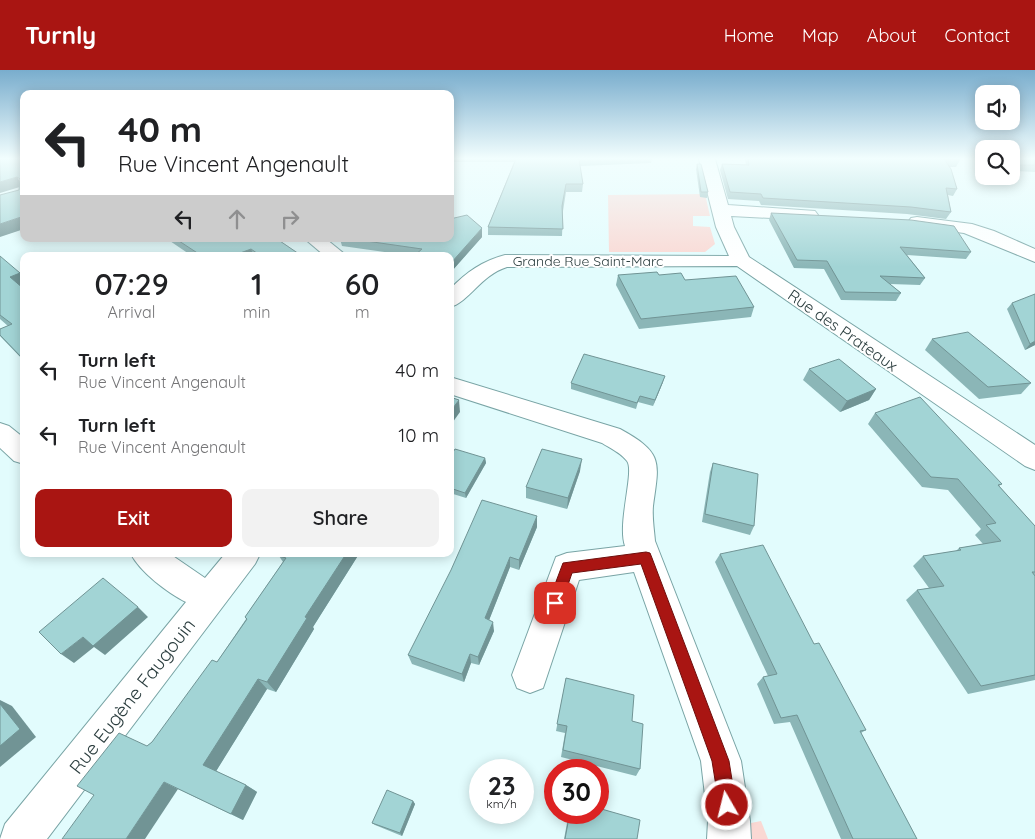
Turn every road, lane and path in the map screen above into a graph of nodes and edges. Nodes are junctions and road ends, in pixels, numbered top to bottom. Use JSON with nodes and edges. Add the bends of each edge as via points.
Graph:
{"nodes":[{"id":1,"x":717,"y":195,"type":"edge"},
{"id":2,"x":721,"y":210,"type":"junction"},
{"id":3,"x":828,"y":216,"type":"edge"},
{"id":4,"x":897,"y":220,"type":"edge"},
{"id":5,"x":318,"y":242,"type":"edge"},
{"id":6,"x":332,"y":252,"type":"edge"},
{"id":7,"x":1035,"y":256,"type":"edge"},
{"id":8,"x":741,"y":260,"type":"junction"},
{"id":9,"x":454,"y":297,"type":"edge"},
{"id":10,"x":454,"y":386,"type":"edge"},
{"id":11,"x":0,"y":433,"type":"edge"},
{"id":12,"x":20,"y":450,"type":"edge"},
{"id":13,"x":1035,"y":459,"type":"edge"},
{"id":14,"x":151,"y":557,"type":"edge"},
{"id":15,"x":242,"y":557,"type":"edge"},
{"id":16,"x":646,"y":558,"type":"junction"},
{"id":17,"x":210,"y":597,"type":"junction"},
{"id":18,"x":530,"y":675,"type":"dead end"},
{"id":19,"x":20,"y":839,"type":"edge"},
{"id":20,"x":729,"y":839,"type":"edge"}],
"edges":[{"from":1,"to":2,"type":"street"},
{"from":2,"to":3,"type":"street"},
{"from":2,"to":8,"type":"street","via":[[725,227]]},
{"from":4,"to":7,"type":"street","via":[[966,228]]},
{"from":5,"to":6,"type":"street"},
{"from":8,"to":9,"type":"street","name":"Grande Rue Saint-Marc","via":[[505,261],[489,265]]},
{"from":8,"to":13,"type":"street","name":"Rue des Prateaux"},
{"from":10,"to":16,"type":"street","via":[[611,436],[634,450],[645,469],[637,521],[639,541]]},
{"from":11,"to":12,"type":"street"},
{"from":14,"to":17,"type":"street","via":[[187,586]]},
{"from":15,"to":17,"type":"street","name":"Rue Eugène Faugouin"},
{"from":16,"to":18,"type":"street","via":[[567,568]]},
{"from":16,"to":20,"type":"street","via":[[720,761]]},
{"from":17,"to":19,"type":"street","name":"Rue Eugène Faugouin"}]}
